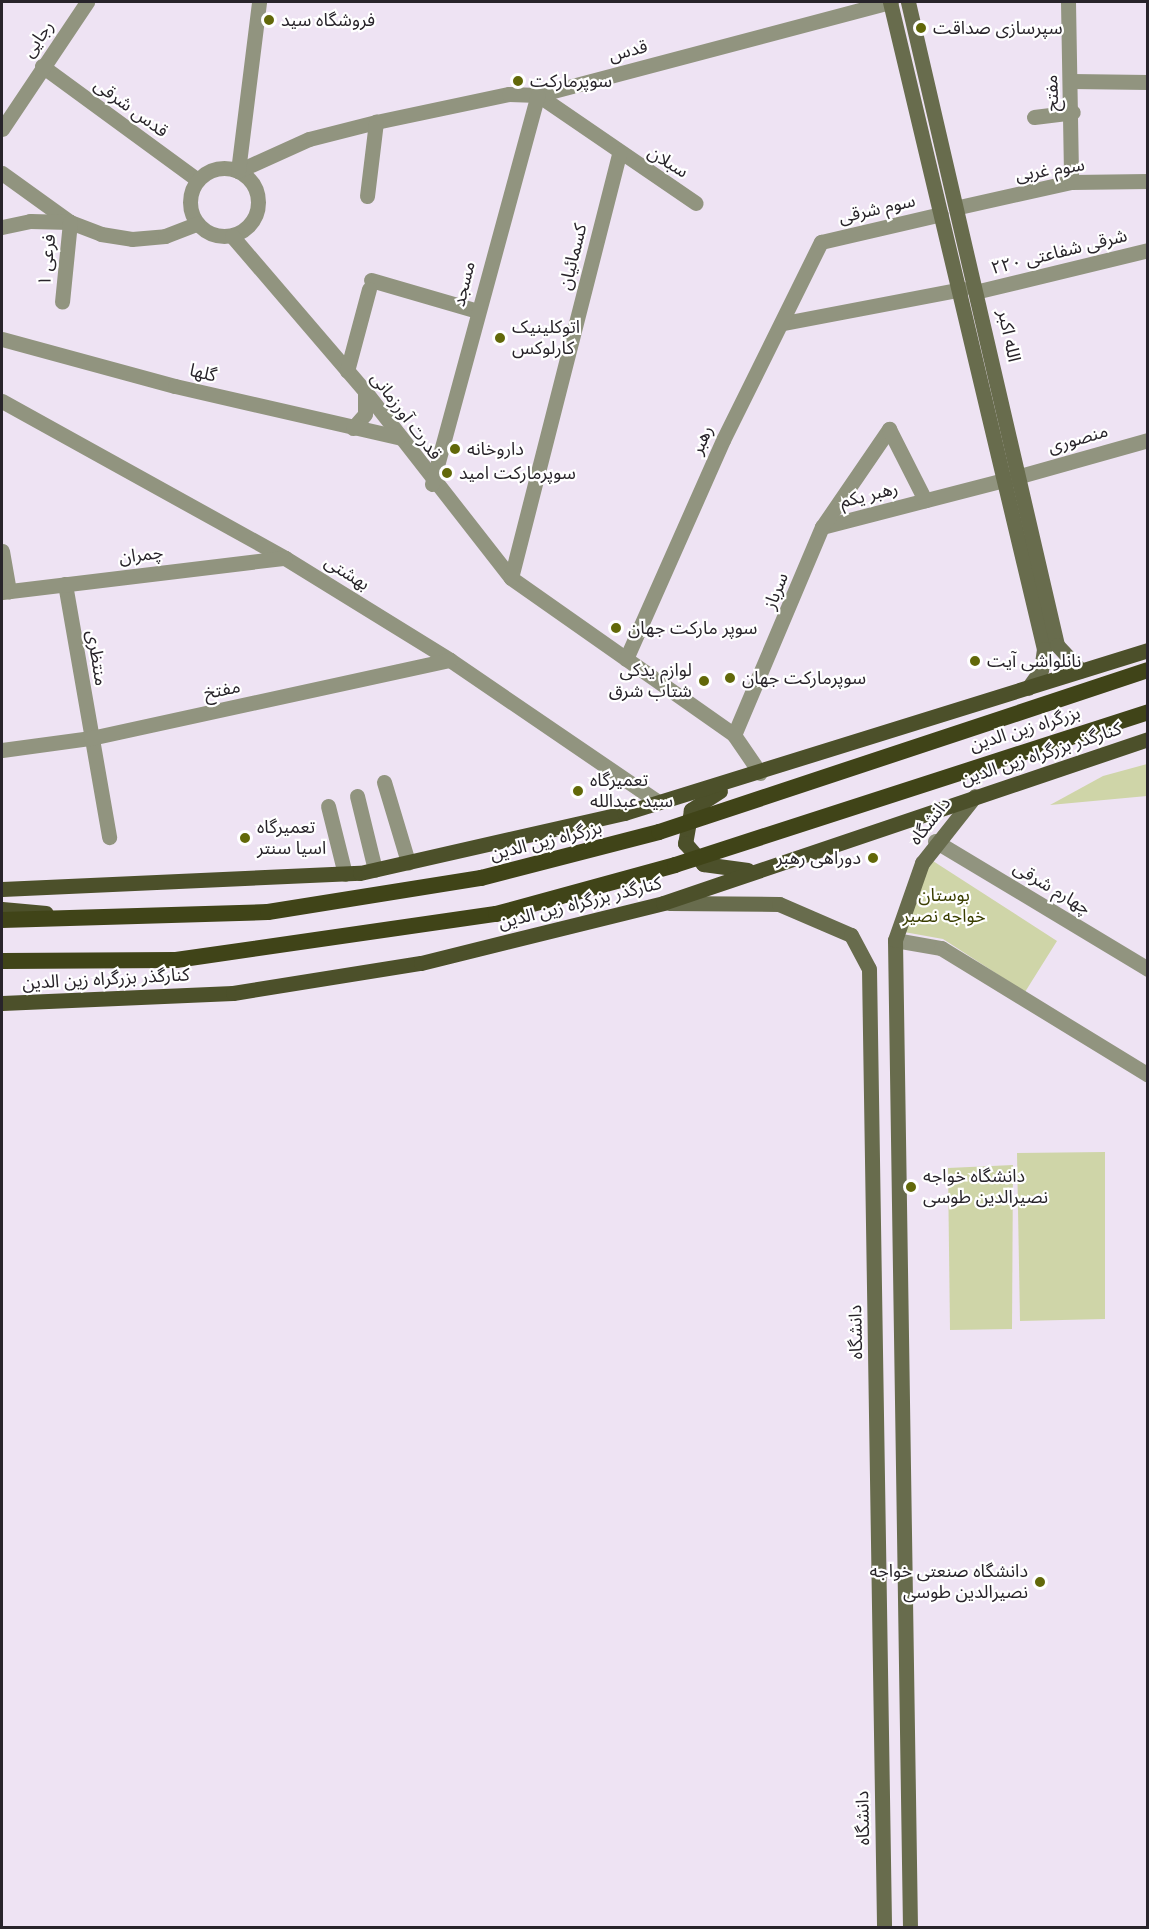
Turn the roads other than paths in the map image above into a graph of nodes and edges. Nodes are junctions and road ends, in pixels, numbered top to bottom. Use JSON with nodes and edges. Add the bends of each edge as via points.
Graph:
{"nodes":[{"id":1,"x":87,"y":2,"type":"edge"},
{"id":2,"x":259,"y":2,"type":"edge"},
{"id":3,"x":892,"y":2,"type":"edge"},
{"id":4,"x":908,"y":2,"type":"edge"},
{"id":5,"x":1068,"y":2,"type":"edge"},
{"id":6,"x":42,"y":66,"type":"junction"},
{"id":7,"x":1071,"y":81,"type":"junction"},
{"id":8,"x":1148,"y":82,"type":"edge"},
{"id":9,"x":538,"y":95,"type":"junction"},
{"id":10,"x":1073,"y":112,"type":"junction"},
{"id":11,"x":1034,"y":117,"type":"dead end"},
{"id":12,"x":376,"y":122,"type":"junction"},
{"id":13,"x":2,"y":129,"type":"edge"},
{"id":14,"x":619,"y":154,"type":"junction"},
{"id":15,"x":238,"y":171,"type":"junction"},
{"id":16,"x":2,"y":173,"type":"edge"},
{"id":17,"x":198,"y":180,"type":"junction"},
{"id":18,"x":1148,"y":181,"type":"edge"},
{"id":19,"x":1071,"y":182,"type":"junction"},
{"id":20,"x":367,"y":196,"type":"dead end"},
{"id":21,"x":696,"y":203,"type":"dead end"},
{"id":22,"x":959,"y":207,"type":"junction"},
{"id":23,"x":941,"y":214,"type":"junction"},
{"id":24,"x":70,"y":222,"type":"junction"},
{"id":25,"x":198,"y":224,"type":"junction"},
{"id":26,"x":2,"y":227,"type":"edge"},
{"id":27,"x":232,"y":236,"type":"junction"},
{"id":28,"x":821,"y":242,"type":"joint"},
{"id":29,"x":1148,"y":250,"type":"edge"},
{"id":30,"x":963,"y":289,"type":"junction"},
{"id":31,"x":979,"y":291,"type":"junction"},
{"id":32,"x":62,"y":302,"type":"dead end"},
{"id":33,"x":478,"y":311,"type":"junction"},
{"id":34,"x":783,"y":323,"type":"junction"},
{"id":35,"x":2,"y":339,"type":"edge"},
{"id":36,"x":347,"y":371,"type":"junction"},
{"id":37,"x":365,"y":391,"type":"junction"},
{"id":38,"x":2,"y":400,"type":"edge"},
{"id":39,"x":353,"y":428,"type":"junction"},
{"id":40,"x":889,"y":429,"type":"joint"},
{"id":41,"x":398,"y":437,"type":"junction"},
{"id":42,"x":1148,"y":440,"type":"edge"},
{"id":43,"x":1013,"y":477,"type":"junction"},
{"id":44,"x":432,"y":484,"type":"junction"},
{"id":45,"x":925,"y":500,"type":"junction"},
{"id":46,"x":822,"y":526,"type":"junction"},
{"id":47,"x":2,"y":552,"type":"edge"},
{"id":48,"x":285,"y":558,"type":"junction"},
{"id":49,"x":511,"y":578,"type":"junction"},
{"id":50,"x":65,"y":584,"type":"junction"},
{"id":51,"x":5,"y":592,"type":"edge"},
{"id":52,"x":1148,"y":650,"type":"edge"},
{"id":53,"x":626,"y":659,"type":"junction"},
{"id":54,"x":450,"y":660,"type":"junction"},
{"id":55,"x":1148,"y":670,"type":"edge"},
{"id":56,"x":1081,"y":671,"type":"junction"},
{"id":57,"x":1028,"y":688,"type":"junction"},
{"id":58,"x":1148,"y":712,"type":"edge"},
{"id":59,"x":734,"y":735,"type":"junction"},
{"id":60,"x":91,"y":738,"type":"junction"},
{"id":61,"x":1148,"y":739,"type":"edge"},
{"id":62,"x":2,"y":750,"type":"edge"},
{"id":63,"x":760,"y":773,"type":"junction"},
{"id":64,"x":384,"y":782,"type":"dead end"},
{"id":65,"x":357,"y":796,"type":"dead end"},
{"id":66,"x":975,"y":796,"type":"junction"},
{"id":67,"x":658,"y":802,"type":"junction"},
{"id":68,"x":328,"y":806,"type":"dead end"},
{"id":69,"x":109,"y":837,"type":"dead end"},
{"id":70,"x":935,"y":842,"type":"junction"},
{"id":71,"x":408,"y":862,"type":"junction"},
{"id":72,"x":375,"y":870,"type":"junction"},
{"id":73,"x":763,"y":870,"type":"junction"},
{"id":74,"x":345,"y":874,"type":"junction"},
{"id":75,"x":2,"y":889,"type":"edge"},
{"id":76,"x":663,"y":903,"type":"junction"},
{"id":77,"x":2,"y":909,"type":"edge"},
{"id":78,"x":97,"y":918,"type":"junction"},
{"id":79,"x":2,"y":920,"type":"edge"},
{"id":80,"x":895,"y":940,"type":"junction"},
{"id":81,"x":2,"y":961,"type":"edge"},
{"id":82,"x":1148,"y":969,"type":"edge"},
{"id":83,"x":2,"y":1003,"type":"edge"},
{"id":84,"x":1148,"y":1075,"type":"edge"},
{"id":85,"x":873,"y":1206,"type":"junction"},
{"id":86,"x":898,"y":1208,"type":"junction"},
{"id":87,"x":877,"y":1409,"type":"junction"},
{"id":88,"x":901,"y":1410,"type":"junction"},
{"id":89,"x":884,"y":1928,"type":"edge"},
{"id":90,"x":910,"y":1928,"type":"edge"}],
"edges":[{"from":1,"to":6,"type":"street","name":"رجایی"},
{"from":2,"to":15,"type":"street"},
{"from":3,"to":9,"type":"street","name":"قدس"},
{"from":3,"to":23,"type":"main road"},
{"from":4,"to":22,"type":"main road","name":"الله اکبر"},
{"from":5,"to":7,"type":"street","name":"مفتح"},
{"from":6,"to":13,"type":"street","name":"رجایی"},
{"from":6,"to":17,"type":"street","name":"قدس شرقی"},
{"from":7,"to":8,"type":"street"},
{"from":7,"to":10,"type":"street","name":"مفتح"},
{"from":9,"to":12,"type":"street","name":"قدس","via":[[510,94]]},
{"from":9,"to":14,"type":"street"},
{"from":9,"to":33,"type":"street","name":"مسجد"},
{"from":10,"to":11,"type":"street"},
{"from":10,"to":19,"type":"street","name":"مفتح"},
{"from":12,"to":15,"type":"street","name":"قدس","via":[[309,139]]},
{"from":12,"to":20,"type":"street"},
{"from":14,"to":21,"type":"street","name":"سبلان"},
{"from":14,"to":49,"type":"street","name":"کسمائیان"},
{"from":15,"to":17,"type":"street","via":[[216,169]]},
{"from":15,"to":27,"type":"street","via":[[254,185],[258,205],[250,225]]},
{"from":16,"to":24,"type":"street"},
{"from":17,"to":25,"type":"street","via":[[190,202]]},
{"from":18,"to":19,"type":"street","name":"سوم غربی"},
{"from":19,"to":22,"type":"street","name":"سوم غربی"},
{"from":22,"to":31,"type":"main road","name":"الله اکبر"},
{"from":23,"to":28,"type":"street","name":"سوم شرقی"},
{"from":23,"to":30,"type":"main road"},
{"from":24,"to":25,"type":"street","via":[[132,239],[165,236]]},
{"from":24,"to":26,"type":"street","via":[[30,221]]},
{"from":24,"to":32,"type":"street","name":"فرعی ۱"},
{"from":25,"to":27,"type":"street","via":[[212,234]]},
{"from":27,"to":36,"type":"street","name":"قدرت آورزمانی"},
{"from":28,"to":34,"type":"street","name":"رهبر"},
{"from":29,"to":31,"type":"street","name":"۲۲۰ شرقی شفاعتی"},
{"from":30,"to":34,"type":"street"},
{"from":30,"to":43,"type":"main road"},
{"from":31,"to":43,"type":"main road","name":"الله اکبر"},
{"from":33,"to":36,"type":"street","via":[[370,284]]},
{"from":33,"to":44,"type":"street","name":"مسجد"},
{"from":34,"to":53,"type":"street","name":"رهبر","via":[[723,440]]},
{"from":35,"to":39,"type":"street","name":"گلها"},
{"from":36,"to":37,"type":"street","name":"قدرت آورزمانی"},
{"from":37,"to":39,"type":"street","via":[[364,414]]},
{"from":37,"to":41,"type":"street","name":"قدرت آورزمانی"},
{"from":38,"to":48,"type":"street","name":"بهشتی"},
{"from":39,"to":41,"type":"street","name":"گلها"},
{"from":40,"to":45,"type":"street","name":"رهبر یکم"},
{"from":40,"to":46,"type":"street","name":"سرباز"},
{"from":41,"to":44,"type":"street","name":"قدرت آورزمانی"},
{"from":42,"to":43,"type":"street","name":"منصوری"},
{"from":43,"to":45,"type":"street","name":"رهبر یکم"},
{"from":43,"to":56,"type":"main road","name":"الله اکبر","via":[[1057,645]]},
{"from":43,"to":57,"type":"main road","via":[[1044,649],[1041,670]]},
{"from":44,"to":49,"type":"street","name":"قدرت آورزمانی"},
{"from":45,"to":46,"type":"street","name":"رهبر یکم"},
{"from":46,"to":59,"type":"street","name":"سرباز"},
{"from":47,"to":51,"type":"street"},
{"from":48,"to":50,"type":"street","name":"چمران"},
{"from":48,"to":54,"type":"street","name":"بهشتی"},
{"from":49,"to":53,"type":"street","name":"قدرت آورزمانی"},
{"from":50,"to":51,"type":"street","name":"چمران"},
{"from":50,"to":60,"type":"street","name":"منتظری"},
{"from":52,"to":56,"type":"main road"},
{"from":53,"to":59,"type":"street","name":"قدرت آورزمانی"},
{"from":54,"to":60,"type":"street","name":"مفتخ"},
{"from":54,"to":67,"type":"street","name":"بهشتی"},
{"from":55,"to":78,"type":"highway","name":"بزرگراه زین الدین","bridge":true,"via":[[659,832],[481,878],[268,912]]},
{"from":56,"to":57,"type":"main road"},
{"from":57,"to":63,"type":"main road"},
{"from":58,"to":81,"type":"highway","name":"بزرگراه زین الدین","bridge":true,"via":[[675,865],[496,914],[176,960]]},
{"from":59,"to":63,"type":"street"},
{"from":60,"to":62,"type":"street","name":"مفتخ"},
{"from":60,"to":69,"type":"street","name":"منتظری"},
{"from":61,"to":66,"type":"main road","name":"کنارگذر بزرگراه زین الدین"},
{"from":63,"to":67,"type":"main road"},
{"from":63,"to":73,"type":"main road","via":[[691,810],[683,833],[691,854],[703,864]]},
{"from":64,"to":71,"type":"street"},
{"from":65,"to":72,"type":"street"},
{"from":66,"to":70,"type":"main road","name":"دانشگاه"},
{"from":66,"to":73,"type":"main road","name":"کنارگذر بزرگراه زین الدین"},
{"from":67,"to":71,"type":"main road"},
{"from":68,"to":74,"type":"street"},
{"from":70,"to":80,"type":"main road","name":"دانشگاه"},
{"from":70,"to":82,"type":"street","name":"چهارم شرقی"},
{"from":71,"to":72,"type":"main road"},
{"from":72,"to":74,"type":"main road"},
{"from":73,"to":76,"type":"main road","name":"کنارگذر بزرگراه زین الدین"},
{"from":74,"to":75,"type":"main road"},
{"from":76,"to":83,"type":"main road","name":"کنارگذر بزرگراه زین الدین","via":[[421,963],[233,993]]},
{"from":76,"to":85,"type":"main road","name":"دانشگاه","via":[[779,904],[850,935],[862,950],[869,969]]},
{"from":77,"to":78,"type":"main road"},
{"from":78,"to":79,"type":"highway","name":"بزرگراه زین الدین"},
{"from":80,"to":84,"type":"street","via":[[941,948]]},
{"from":80,"to":86,"type":"main road","name":"دانشگاه"},
{"from":85,"to":86,"type":"main road"},
{"from":85,"to":87,"type":"main road","name":"دانشگاه"},
{"from":86,"to":88,"type":"main road","name":"دانشگاه"},
{"from":87,"to":88,"type":"main road"},
{"from":87,"to":89,"type":"main road","name":"دانشگاه"},
{"from":88,"to":90,"type":"main road","name":"دانشگاه"}]}
